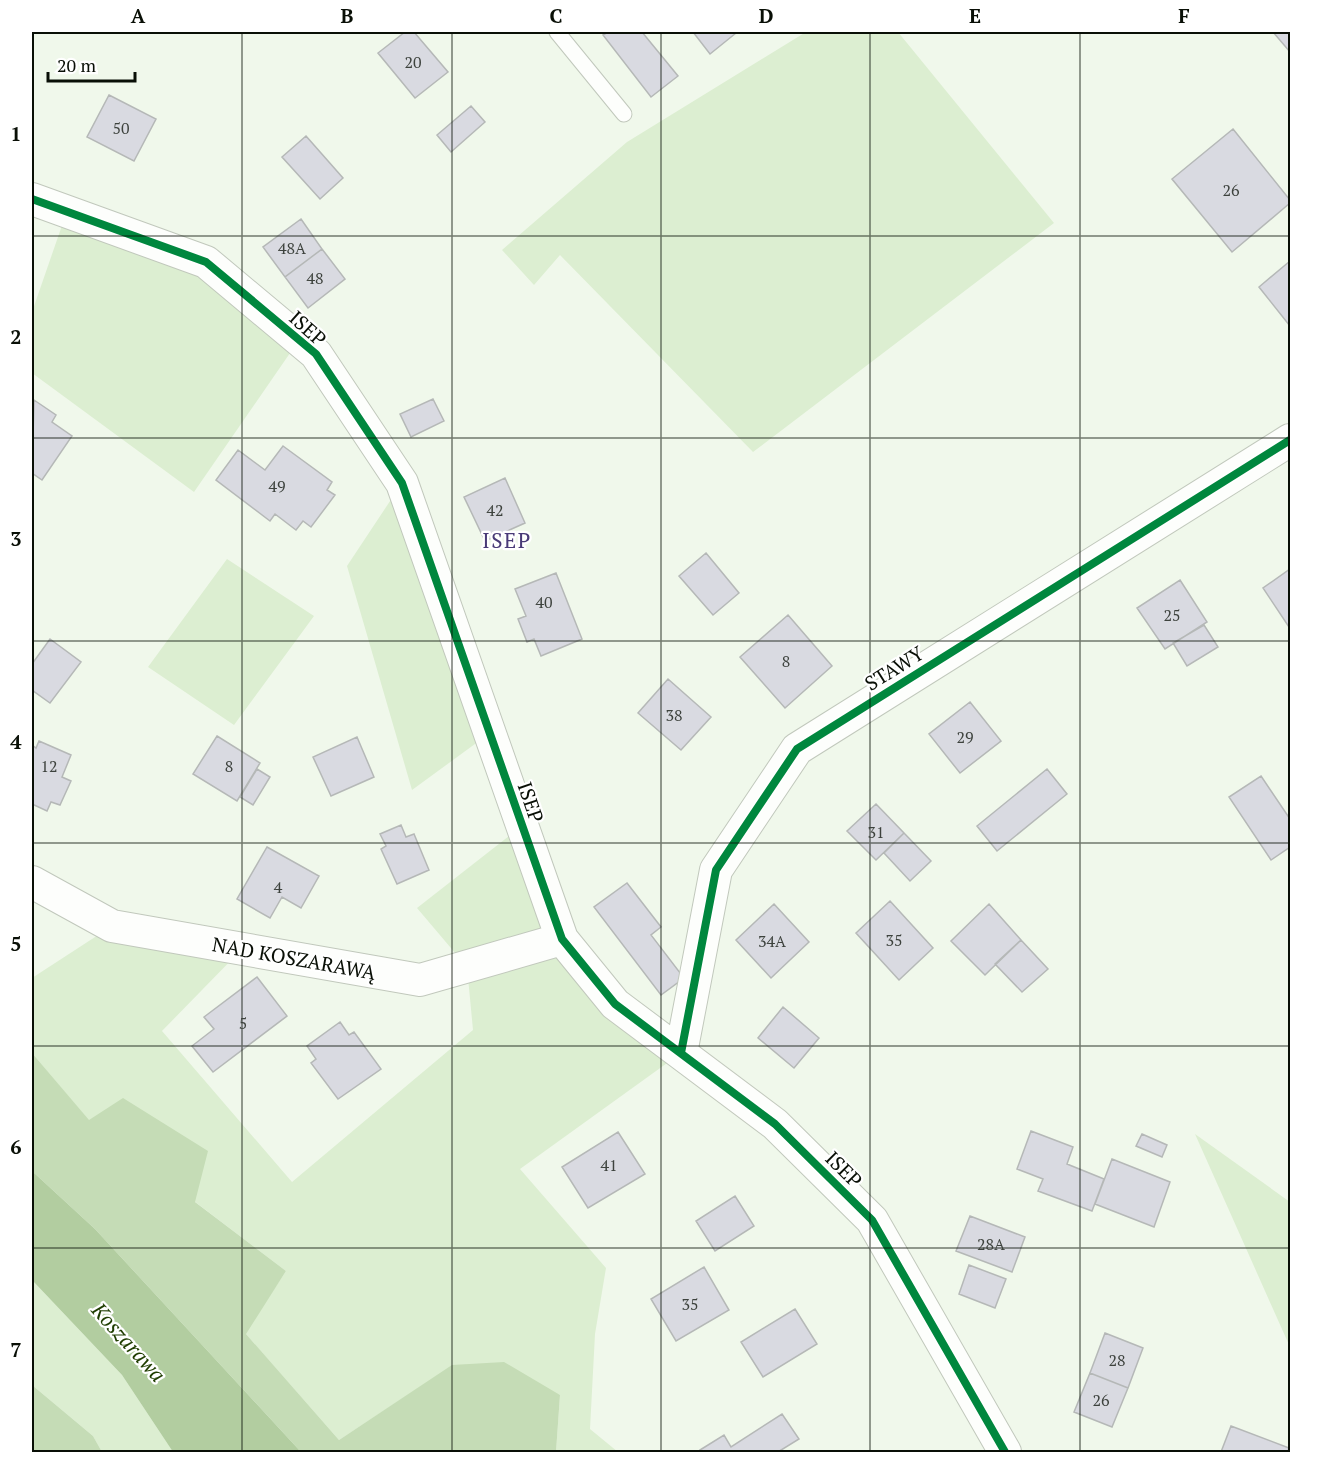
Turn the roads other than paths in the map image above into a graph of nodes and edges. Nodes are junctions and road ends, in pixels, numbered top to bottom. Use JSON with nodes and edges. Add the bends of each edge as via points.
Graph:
{"nodes":[{"id":1,"x":558,"y":32,"type":"edge"},
{"id":2,"x":624,"y":114,"type":"dead end"},
{"id":3,"x":32,"y":199,"type":"edge"},
{"id":4,"x":1290,"y":440,"type":"edge"},
{"id":5,"x":32,"y":882,"type":"edge"},
{"id":6,"x":562,"y":939,"type":"junction"},
{"id":7,"x":681,"y":1053,"type":"junction"},
{"id":8,"x":1005,"y":1452,"type":"edge"}],
"edges":[{"from":1,"to":2,"type":"lane"},
{"from":3,"to":6,"type":"street","name":"ISEP","via":[[206,262],[316,354],[402,483]]},
{"from":4,"to":7,"type":"street","name":"STAWY","via":[[797,749],[716,870]]},
{"from":5,"to":6,"type":"street","name":"NAD KOSZARAWĄ","via":[[112,926],[420,980]]},
{"from":6,"to":7,"type":"street","name":"ISEP","via":[[615,1004]]},
{"from":7,"to":8,"type":"street","name":"ISEP","via":[[775,1124],[872,1220]]}]}
